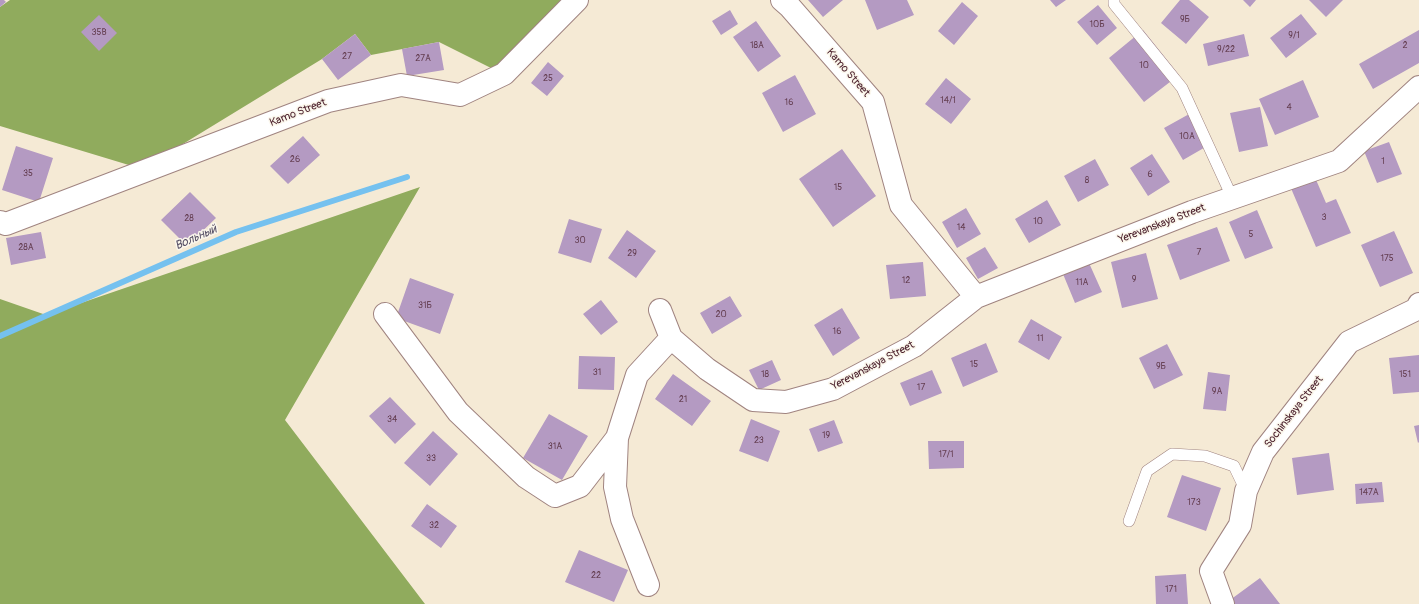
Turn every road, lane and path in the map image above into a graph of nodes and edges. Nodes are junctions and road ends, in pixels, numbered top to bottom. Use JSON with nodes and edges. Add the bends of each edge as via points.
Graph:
{"nodes":[{"id":1,"x":577,"y":0,"type":"edge"},
{"id":2,"x":782,"y":0,"type":"edge"},
{"id":3,"x":1114,"y":0,"type":"edge"},
{"id":4,"x":1419,"y":87,"type":"edge"},
{"id":5,"x":1232,"y":198,"type":"junction"},
{"id":6,"x":0,"y":222,"type":"edge"},
{"id":7,"x":976,"y":297,"type":"junction"},
{"id":8,"x":1419,"y":304,"type":"edge"},
{"id":9,"x":660,"y":310,"type":"dead end"},
{"id":10,"x":385,"y":314,"type":"dead end"},
{"id":11,"x":671,"y":338,"type":"junction"},
{"id":12,"x":617,"y":438,"type":"junction"},
{"id":13,"x":1246,"y":491,"type":"junction"},
{"id":14,"x":1129,"y":521,"type":"dead end"},
{"id":15,"x":648,"y":585,"type":"dead end"},
{"id":16,"x":1223,"y":604,"type":"edge"}],
"edges":[{"from":1,"to":6,"type":"street","name":"Kamo Street","via":[[504,74],[460,95],[401,85],[328,101],[6,224]]},
{"from":2,"to":7,"type":"street","name":"Kamo Street","via":[[873,102],[901,205]]},
{"from":3,"to":5,"type":"lane","via":[[1114,4],[1182,88]]},
{"from":4,"to":5,"type":"street","name":"Yerevanskaya Street","via":[[1339,161]]},
{"from":5,"to":7,"type":"street","name":"Yerevanskaya Street"},
{"from":7,"to":11,"type":"street","name":"Yerevanskaya Street","via":[[914,346],[833,389],[786,402],[753,400],[707,369]]},
{"from":8,"to":13,"type":"street","name":"Sochinskaya Street","via":[[1417,309],[1349,342],[1263,452]]},
{"from":9,"to":11,"type":"street"},
{"from":10,"to":12,"type":"street","via":[[458,412],[526,477],[555,496],[580,486]]},
{"from":11,"to":12,"type":"street","via":[[637,375]]},
{"from":12,"to":15,"type":"street","via":[[615,487],[622,519]]},
{"from":13,"to":14,"type":"lane","via":[[1234,466],[1205,456],[1172,454],[1147,471]]},
{"from":13,"to":16,"type":"street","name":"Sochinskaya Street","via":[[1240,525],[1211,571]]}]}
